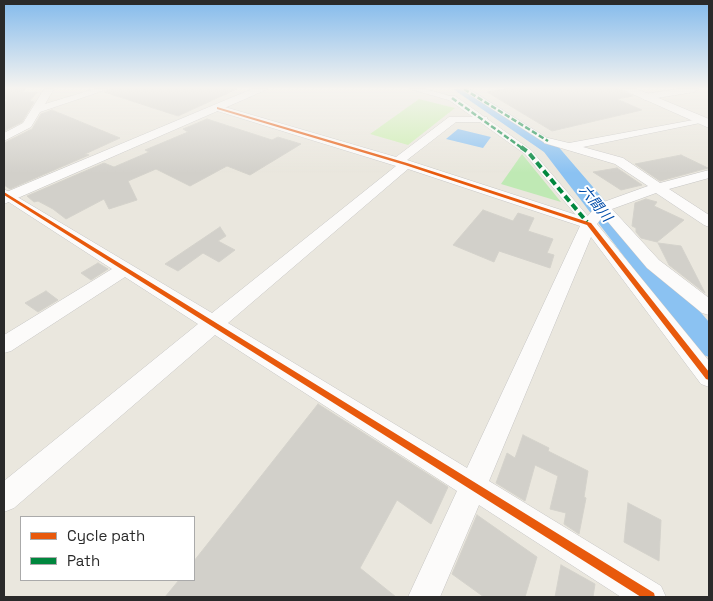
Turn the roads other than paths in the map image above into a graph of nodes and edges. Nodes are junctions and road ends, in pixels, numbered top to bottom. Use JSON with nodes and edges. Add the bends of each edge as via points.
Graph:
{"nodes":[{"id":1,"x":32,"y":117,"type":"edge"},
{"id":2,"x":196,"y":117,"type":"edge"},
{"id":3,"x":248,"y":117,"type":"edge"},
{"id":4,"x":480,"y":117,"type":"edge"},
{"id":5,"x":498,"y":117,"type":"edge"},
{"id":6,"x":508,"y":117,"type":"edge"},
{"id":7,"x":693,"y":117,"type":"edge"},
{"id":8,"x":483,"y":119,"type":"junction"},
{"id":9,"x":705,"y":122,"type":"edge"},
{"id":10,"x":4,"y":138,"type":"edge"},
{"id":11,"x":548,"y":141,"type":"joint"},
{"id":12,"x":571,"y":146,"type":"junction"},
{"id":13,"x":401,"y":163,"type":"junction"},
{"id":14,"x":709,"y":174,"type":"edge"},
{"id":15,"x":659,"y":187,"type":"junction"},
{"id":16,"x":5,"y":196,"type":"edge"},
{"id":17,"x":603,"y":207,"type":"junction"},
{"id":18,"x":709,"y":222,"type":"edge"},
{"id":19,"x":589,"y":224,"type":"junction"},
{"id":20,"x":125,"y":269,"type":"junction"},
{"id":21,"x":709,"y":308,"type":"edge"},
{"id":22,"x":214,"y":323,"type":"junction"},
{"id":23,"x":4,"y":345,"type":"edge"},
{"id":24,"x":709,"y":377,"type":"edge"},
{"id":25,"x":472,"y":486,"type":"junction"},
{"id":26,"x":4,"y":498,"type":"edge"},
{"id":27,"x":424,"y":597,"type":"edge"},
{"id":28,"x":650,"y":597,"type":"edge"}],
"edges":[{"from":1,"to":10,"type":"street","via":[[27,125]]},
{"from":2,"to":16,"type":"street"},
{"from":3,"to":13,"type":"street"},
{"from":4,"to":8,"type":"street"},
{"from":5,"to":8,"type":"street"},
{"from":6,"to":11,"type":"street"},
{"from":7,"to":9,"type":"street"},
{"from":8,"to":13,"type":"street","via":[[453,119]]},
{"from":8,"to":19,"type":"street","via":[[528,152]]},
{"from":9,"to":12,"type":"street"},
{"from":11,"to":12,"type":"street"},
{"from":12,"to":15,"type":"street","via":[[619,161]]},
{"from":13,"to":19,"type":"street"},
{"from":13,"to":22,"type":"street"},
{"from":14,"to":15,"type":"street"},
{"from":15,"to":17,"type":"street"},
{"from":15,"to":18,"type":"street"},
{"from":16,"to":20,"type":"street"},
{"from":17,"to":19,"type":"street"},
{"from":17,"to":21,"type":"street","via":[[653,264]]},
{"from":19,"to":24,"type":"street"},
{"from":19,"to":25,"type":"street"},
{"from":20,"to":22,"type":"street"},
{"from":20,"to":23,"type":"street"},
{"from":22,"to":25,"type":"street"},
{"from":22,"to":26,"type":"street"},
{"from":25,"to":27,"type":"street"},
{"from":25,"to":28,"type":"street"}]}
